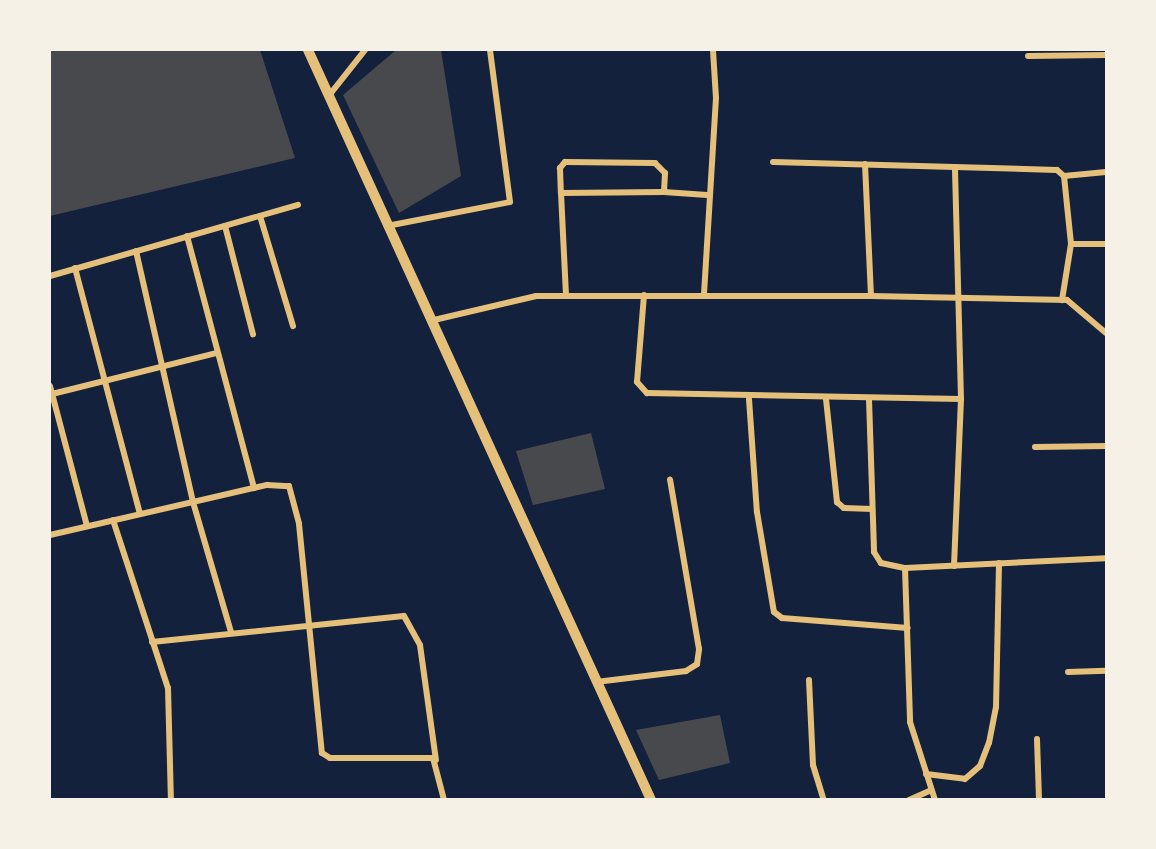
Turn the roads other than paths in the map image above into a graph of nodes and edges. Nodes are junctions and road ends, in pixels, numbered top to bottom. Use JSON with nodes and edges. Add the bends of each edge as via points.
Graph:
{"nodes":[{"id":1,"x":308,"y":50,"type":"edge"},
{"id":2,"x":365,"y":50,"type":"edge"},
{"id":3,"x":490,"y":50,"type":"edge"},
{"id":4,"x":713,"y":50,"type":"edge"},
{"id":5,"x":1107,"y":55,"type":"edge"},
{"id":6,"x":1028,"y":57,"type":"dead end"},
{"id":7,"x":331,"y":93,"type":"junction"},
{"id":8,"x":773,"y":162,"type":"dead end"},
{"id":9,"x":865,"y":164,"type":"junction"},
{"id":10,"x":955,"y":167,"type":"junction"},
{"id":11,"x":1107,"y":172,"type":"edge"},
{"id":12,"x":1064,"y":176,"type":"junction"},
{"id":13,"x":664,"y":192,"type":"junction"},
{"id":14,"x":561,"y":193,"type":"junction"},
{"id":15,"x":707,"y":195,"type":"junction"},
{"id":16,"x":298,"y":205,"type":"dead end"},
{"id":17,"x":260,"y":216,"type":"junction"},
{"id":18,"x":392,"y":225,"type":"junction"},
{"id":19,"x":225,"y":226,"type":"junction"},
{"id":20,"x":187,"y":236,"type":"junction"},
{"id":21,"x":1071,"y":244,"type":"junction"},
{"id":22,"x":1107,"y":244,"type":"edge"},
{"id":23,"x":136,"y":251,"type":"junction"},
{"id":24,"x":75,"y":268,"type":"junction"},
{"id":25,"x":50,"y":276,"type":"edge"},
{"id":26,"x":566,"y":294,"type":"junction"},
{"id":27,"x":704,"y":294,"type":"junction"},
{"id":28,"x":644,"y":295,"type":"junction"},
{"id":29,"x":872,"y":296,"type":"junction"},
{"id":30,"x":957,"y":298,"type":"junction"},
{"id":31,"x":1062,"y":300,"type":"junction"},
{"id":32,"x":434,"y":320,"type":"junction"},
{"id":33,"x":292,"y":326,"type":"dead end"},
{"id":34,"x":1107,"y":333,"type":"edge"},
{"id":35,"x":253,"y":334,"type":"dead end"},
{"id":36,"x":217,"y":352,"type":"junction"},
{"id":37,"x":161,"y":366,"type":"junction"},
{"id":38,"x":105,"y":380,"type":"junction"},
{"id":39,"x":50,"y":386,"type":"edge"},
{"id":40,"x":52,"y":394,"type":"junction"},
{"id":41,"x":749,"y":399,"type":"junction"},
{"id":42,"x":826,"y":399,"type":"junction"},
{"id":43,"x":869,"y":399,"type":"junction"},
{"id":44,"x":961,"y":399,"type":"junction"},
{"id":45,"x":1107,"y":446,"type":"edge"},
{"id":46,"x":1035,"y":447,"type":"dead end"},
{"id":47,"x":670,"y":479,"type":"dead end"},
{"id":48,"x":254,"y":488,"type":"junction"},
{"id":49,"x":193,"y":502,"type":"junction"},
{"id":50,"x":872,"y":509,"type":"junction"},
{"id":51,"x":140,"y":514,"type":"junction"},
{"id":52,"x":113,"y":520,"type":"junction"},
{"id":53,"x":87,"y":526,"type":"junction"},
{"id":54,"x":50,"y":535,"type":"edge"},
{"id":55,"x":1107,"y":558,"type":"edge"},
{"id":56,"x":999,"y":562,"type":"junction"},
{"id":57,"x":954,"y":566,"type":"junction"},
{"id":58,"x":905,"y":568,"type":"junction"},
{"id":59,"x":309,"y":623,"type":"junction"},
{"id":60,"x":908,"y":628,"type":"junction"},
{"id":61,"x":231,"y":632,"type":"junction"},
{"id":62,"x":152,"y":642,"type":"junction"},
{"id":63,"x":1107,"y":671,"type":"edge"},
{"id":64,"x":1068,"y":672,"type":"dead end"},
{"id":65,"x":809,"y":680,"type":"dead end"},
{"id":66,"x":596,"y":682,"type":"junction"},
{"id":67,"x":1037,"y":739,"type":"dead end"},
{"id":68,"x":436,"y":760,"type":"junction"},
{"id":69,"x":926,"y":774,"type":"junction"},
{"id":70,"x":931,"y":790,"type":"junction"},
{"id":71,"x":171,"y":800,"type":"edge"},
{"id":72,"x":444,"y":800,"type":"edge"},
{"id":73,"x":651,"y":800,"type":"edge"},
{"id":74,"x":825,"y":800,"type":"edge"},
{"id":75,"x":909,"y":800,"type":"edge"},
{"id":76,"x":935,"y":800,"type":"edge"},
{"id":77,"x":1040,"y":800,"type":"edge"}],
"edges":[{"from":1,"to":7,"type":"street"},
{"from":2,"to":7,"type":"street"},
{"from":3,"to":18,"type":"street","via":[[510,202]]},
{"from":4,"to":15,"type":"street","via":[[716,98]]},
{"from":5,"to":6,"type":"street"},
{"from":7,"to":18,"type":"street"},
{"from":8,"to":9,"type":"street"},
{"from":9,"to":10,"type":"street"},
{"from":9,"to":29,"type":"street"},
{"from":10,"to":12,"type":"street","via":[[1058,170]]},
{"from":10,"to":30,"type":"street"},
{"from":11,"to":12,"type":"street"},
{"from":12,"to":21,"type":"street"},
{"from":13,"to":14,"type":"street"},
{"from":13,"to":14,"type":"street","via":[[665,173],[656,163],[570,160],[560,168]]},
{"from":13,"to":15,"type":"street"},
{"from":14,"to":26,"type":"street"},
{"from":15,"to":27,"type":"street"},
{"from":16,"to":17,"type":"street"},
{"from":17,"to":19,"type":"street"},
{"from":17,"to":33,"type":"street"},
{"from":18,"to":32,"type":"street"},
{"from":19,"to":20,"type":"street"},
{"from":19,"to":35,"type":"street"},
{"from":20,"to":23,"type":"street"},
{"from":20,"to":36,"type":"street"},
{"from":21,"to":22,"type":"street"},
{"from":21,"to":31,"type":"street"},
{"from":23,"to":24,"type":"street"},
{"from":23,"to":37,"type":"street"},
{"from":24,"to":25,"type":"street"},
{"from":24,"to":38,"type":"street"},
{"from":26,"to":28,"type":"street"},
{"from":26,"to":32,"type":"street","via":[[502,300]]},
{"from":27,"to":28,"type":"street"},
{"from":27,"to":29,"type":"street"},
{"from":28,"to":41,"type":"street","via":[[640,390]]},
{"from":29,"to":30,"type":"street"},
{"from":30,"to":31,"type":"street"},
{"from":30,"to":44,"type":"street"},
{"from":31,"to":34,"type":"street"},
{"from":32,"to":66,"type":"street"},
{"from":36,"to":37,"type":"street"},
{"from":36,"to":48,"type":"street"},
{"from":37,"to":38,"type":"street"},
{"from":37,"to":49,"type":"street"},
{"from":38,"to":40,"type":"street"},
{"from":38,"to":51,"type":"street"},
{"from":39,"to":40,"type":"street"},
{"from":40,"to":53,"type":"street"},
{"from":41,"to":42,"type":"street"},
{"from":41,"to":60,"type":"street","via":[[757,512],[774,612],[782,618]]},
{"from":42,"to":43,"type":"street"},
{"from":42,"to":50,"type":"street","via":[[837,502],[844,508]]},
{"from":43,"to":44,"type":"street"},
{"from":43,"to":50,"type":"street"},
{"from":44,"to":57,"type":"street"},
{"from":45,"to":46,"type":"street"},
{"from":47,"to":66,"type":"street","via":[[699,649],[697,664],[686,671]]},
{"from":48,"to":49,"type":"street"},
{"from":48,"to":59,"type":"street","via":[[279,483],[292,491]]},
{"from":49,"to":51,"type":"street"},
{"from":49,"to":61,"type":"street"},
{"from":50,"to":58,"type":"street","via":[[875,556]]},
{"from":51,"to":52,"type":"street"},
{"from":52,"to":53,"type":"street"},
{"from":52,"to":62,"type":"street"},
{"from":53,"to":54,"type":"street"},
{"from":55,"to":56,"type":"street"},
{"from":56,"to":57,"type":"street"},
{"from":56,"to":69,"type":"street","via":[[996,707],[989,744],[980,766],[965,779]]},
{"from":57,"to":58,"type":"street"},
{"from":58,"to":60,"type":"street"},
{"from":59,"to":61,"type":"street"},
{"from":59,"to":68,"type":"street","via":[[324,755]]},
{"from":59,"to":68,"type":"street","via":[[398,614],[408,619],[420,645]]},
{"from":60,"to":69,"type":"street","via":[[910,722]]},
{"from":61,"to":62,"type":"street"},
{"from":62,"to":71,"type":"street","via":[[171,705]]},
{"from":63,"to":64,"type":"street"},
{"from":65,"to":74,"type":"street","via":[[813,765]]},
{"from":66,"to":73,"type":"street"},
{"from":67,"to":77,"type":"street"},
{"from":68,"to":72,"type":"street"},
{"from":69,"to":70,"type":"street"},
{"from":70,"to":75,"type":"street"},
{"from":70,"to":76,"type":"street"}]}
